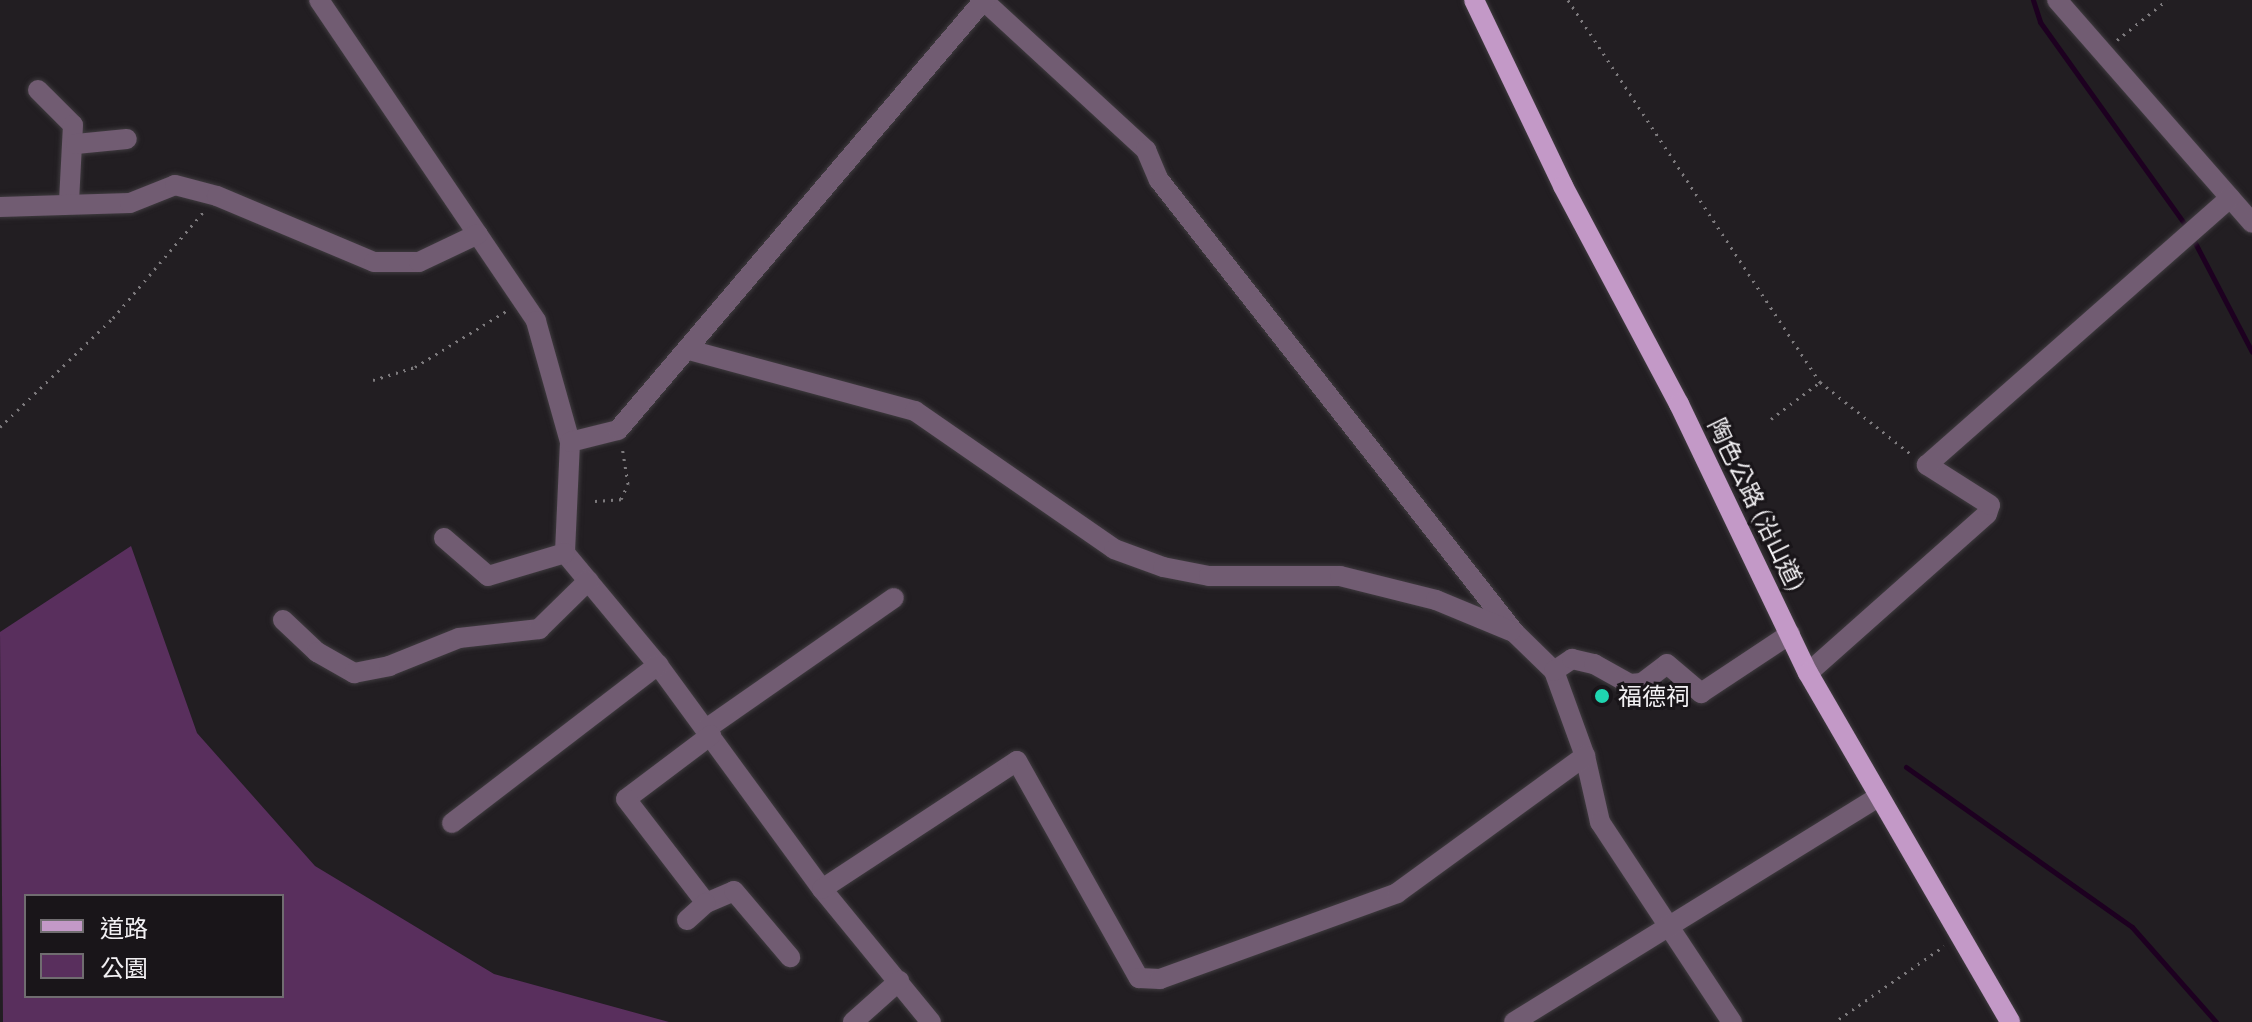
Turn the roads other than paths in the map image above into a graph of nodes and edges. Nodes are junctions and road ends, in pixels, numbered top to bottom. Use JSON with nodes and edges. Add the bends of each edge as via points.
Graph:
{"nodes":[{"id":1,"x":319,"y":0,"type":"edge"},
{"id":2,"x":984,"y":0,"type":"edge"},
{"id":3,"x":1474,"y":0,"type":"edge"},
{"id":4,"x":2057,"y":0,"type":"edge"},
{"id":5,"x":38,"y":90,"type":"dead end"},
{"id":6,"x":127,"y":139,"type":"dead end"},
{"id":7,"x":76,"y":144,"type":"junction"},
{"id":8,"x":2230,"y":198,"type":"junction"},
{"id":9,"x":69,"y":202,"type":"junction"},
{"id":10,"x":0,"y":207,"type":"edge"},
{"id":11,"x":2252,"y":223,"type":"edge"},
{"id":12,"x":478,"y":234,"type":"junction"},
{"id":13,"x":689,"y":350,"type":"junction"},
{"id":14,"x":570,"y":442,"type":"junction"},
{"id":15,"x":444,"y":538,"type":"dead end"},
{"id":16,"x":565,"y":553,"type":"junction"},
{"id":17,"x":588,"y":581,"type":"junction"},
{"id":18,"x":894,"y":598,"type":"dead end"},
{"id":19,"x":283,"y":620,"type":"dead end"},
{"id":20,"x":1515,"y":633,"type":"junction"},
{"id":21,"x":1790,"y":634,"type":"junction"},
{"id":22,"x":658,"y":665,"type":"junction"},
{"id":23,"x":1554,"y":671,"type":"junction"},
{"id":24,"x":1808,"y":673,"type":"junction"},
{"id":25,"x":708,"y":732,"type":"junction"},
{"id":26,"x":1585,"y":756,"type":"junction"},
{"id":27,"x":1879,"y":797,"type":"junction"},
{"id":28,"x":452,"y":823,"type":"dead end"},
{"id":29,"x":822,"y":889,"type":"junction"},
{"id":30,"x":706,"y":903,"type":"junction"},
{"id":31,"x":687,"y":920,"type":"dead end"},
{"id":32,"x":1668,"y":927,"type":"junction"},
{"id":33,"x":790,"y":957,"type":"dead end"},
{"id":34,"x":899,"y":981,"type":"junction"},
{"id":35,"x":853,"y":1022,"type":"edge"},
{"id":36,"x":931,"y":1022,"type":"edge"},
{"id":37,"x":1514,"y":1022,"type":"edge"},
{"id":38,"x":1732,"y":1022,"type":"edge"},
{"id":39,"x":2010,"y":1022,"type":"edge"}],
"edges":[{"from":1,"to":12,"type":"street"},
{"from":2,"to":13,"type":"street"},
{"from":2,"to":20,"type":"street","via":[[1146,150],[1159,180]]},
{"from":3,"to":21,"type":"main road","name":"陶色公路 (沿山道)"},
{"from":4,"to":8,"type":"street"},
{"from":5,"to":7,"type":"street","via":[[73,125]]},
{"from":6,"to":7,"type":"street"},
{"from":7,"to":9,"type":"street"},
{"from":8,"to":11,"type":"street"},
{"from":8,"to":24,"type":"street","via":[[1927,465],[1990,505],[1987,514]]},
{"from":9,"to":10,"type":"street"},
{"from":9,"to":12,"type":"street","via":[[130,203],[175,185],[217,196],[374,262],[419,262]]},
{"from":12,"to":14,"type":"street","via":[[536,321]]},
{"from":13,"to":14,"type":"street","via":[[618,430]]},
{"from":13,"to":20,"type":"street","via":[[915,411],[1114,549],[1163,567],[1209,576],[1340,576],[1436,600]]},
{"from":14,"to":16,"type":"street"},
{"from":15,"to":16,"type":"street","via":[[488,576]]},
{"from":16,"to":17,"type":"street"},
{"from":17,"to":19,"type":"street","via":[[539,629],[459,638],[389,666],[354,673],[317,652]]},
{"from":17,"to":22,"type":"street"},
{"from":18,"to":25,"type":"street"},
{"from":20,"to":23,"type":"street"},
{"from":21,"to":23,"type":"street","via":[[1701,693],[1667,664],[1642,683],[1630,684],[1594,664],[1572,659]]},
{"from":21,"to":24,"type":"main road","name":"陶色公路 (沿山道)"},
{"from":22,"to":25,"type":"street"},
{"from":22,"to":28,"type":"street"},
{"from":23,"to":26,"type":"street"},
{"from":24,"to":27,"type":"main road","name":"陶色公路 (沿山道)"},
{"from":25,"to":29,"type":"street"},
{"from":25,"to":30,"type":"street","via":[[626,799]]},
{"from":26,"to":29,"type":"street","via":[[1397,893],[1160,979],[1139,978],[1017,761]]},
{"from":26,"to":32,"type":"street","via":[[1600,822]]},
{"from":27,"to":32,"type":"street"},
{"from":27,"to":39,"type":"main road","name":"陶色公路 (沿山道)"},
{"from":29,"to":34,"type":"street"},
{"from":30,"to":31,"type":"street"},
{"from":30,"to":33,"type":"street","via":[[734,891]]},
{"from":32,"to":37,"type":"street"},
{"from":32,"to":38,"type":"street"},
{"from":34,"to":35,"type":"street"},
{"from":34,"to":36,"type":"street"}]}
